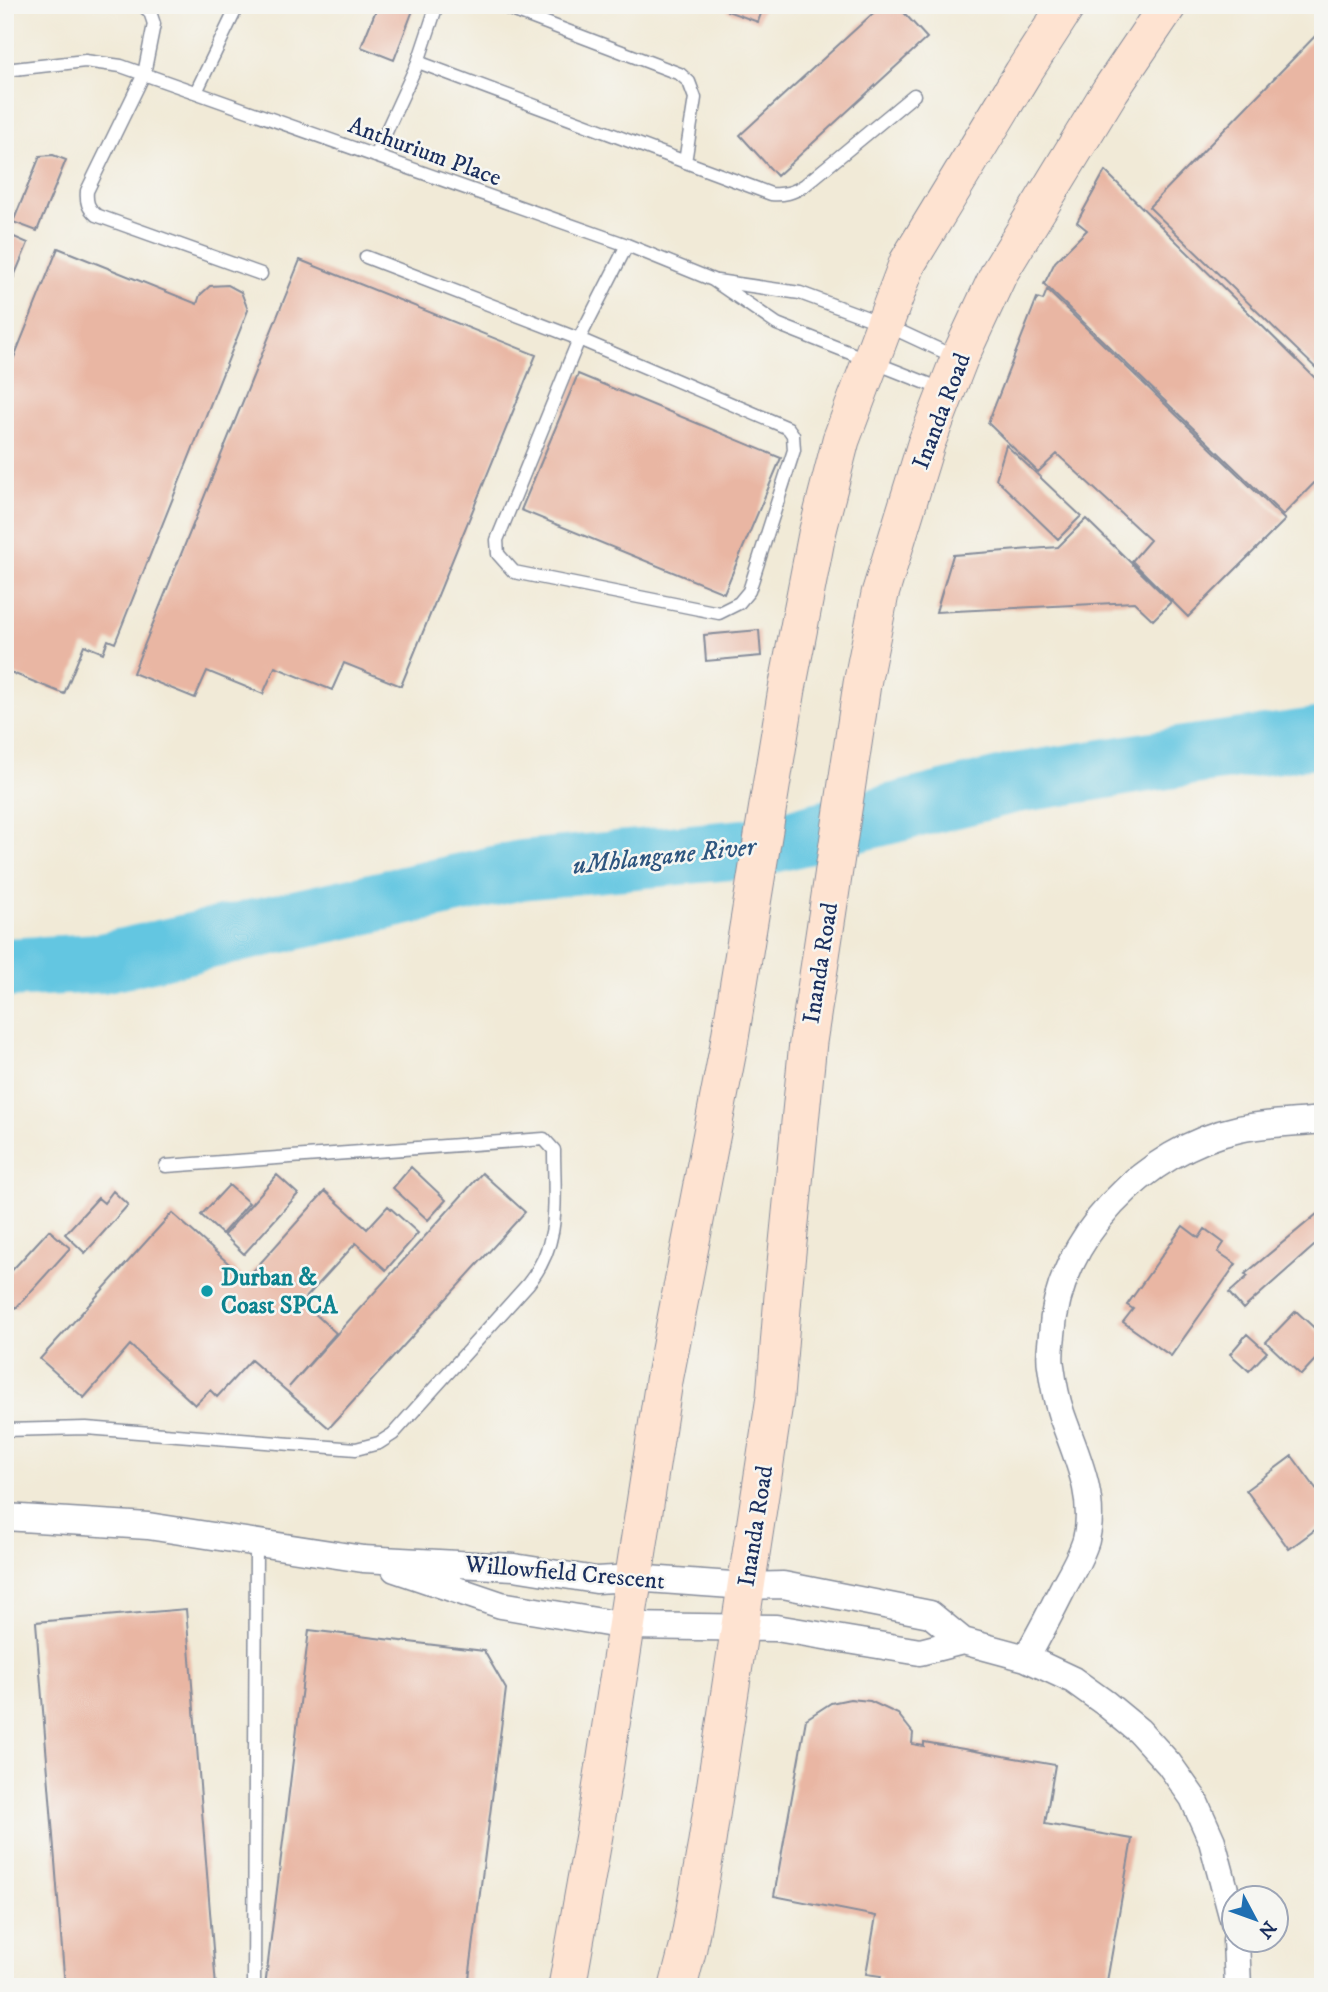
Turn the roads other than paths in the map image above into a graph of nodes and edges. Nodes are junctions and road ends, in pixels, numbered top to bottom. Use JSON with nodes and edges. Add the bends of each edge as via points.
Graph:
{"nodes":[{"id":1,"x":142,"y":5,"type":"edge"},
{"id":2,"x":238,"y":5,"type":"edge"},
{"id":3,"x":437,"y":5,"type":"edge"},
{"id":4,"x":499,"y":5,"type":"edge"},
{"id":5,"x":1068,"y":5,"type":"edge"},
{"id":6,"x":1168,"y":5,"type":"edge"},
{"id":7,"x":418,"y":62,"type":"junction"},
{"id":8,"x":5,"y":70,"type":"edge"},
{"id":9,"x":144,"y":74,"type":"junction"},
{"id":10,"x":196,"y":92,"type":"junction"},
{"id":11,"x":914,"y":95,"type":"dead end"},
{"id":12,"x":375,"y":156,"type":"junction"},
{"id":13,"x":685,"y":162,"type":"junction"},
{"id":14,"x":628,"y":245,"type":"junction"},
{"id":15,"x":366,"y":257,"type":"dead end"},
{"id":16,"x":261,"y":274,"type":"dead end"},
{"id":17,"x":713,"y":280,"type":"junction"},
{"id":18,"x":884,"y":324,"type":"junction"},
{"id":19,"x":579,"y":339,"type":"junction"},
{"id":20,"x":870,"y":360,"type":"junction"},
{"id":21,"x":954,"y":375,"type":"junction"},
{"id":22,"x":1323,"y":1119,"type":"edge"},
{"id":23,"x":166,"y":1166,"type":"dead end"},
{"id":24,"x":5,"y":1430,"type":"edge"},
{"id":25,"x":5,"y":1517,"type":"edge"},
{"id":26,"x":256,"y":1544,"type":"junction"},
{"id":27,"x":363,"y":1559,"type":"junction"},
{"id":28,"x":632,"y":1578,"type":"junction"},
{"id":29,"x":746,"y":1586,"type":"junction"},
{"id":30,"x":625,"y":1626,"type":"junction"},
{"id":31,"x":740,"y":1629,"type":"junction"},
{"id":32,"x":963,"y":1641,"type":"junction"},
{"id":33,"x":1026,"y":1658,"type":"junction"},
{"id":34,"x":1223,"y":1884,"type":"edge"},
{"id":35,"x":1237,"y":1954,"type":"edge"},
{"id":36,"x":254,"y":1987,"type":"edge"},
{"id":37,"x":567,"y":1987,"type":"edge"},
{"id":38,"x":678,"y":1987,"type":"edge"},
{"id":39,"x":1238,"y":1987,"type":"edge"}],
"edges":[{"from":1,"to":9,"type":"lane","via":[[154,24]]},
{"from":2,"to":10,"type":"lane"},
{"from":3,"to":7,"type":"lane"},
{"from":4,"to":13,"type":"lane","via":[[680,74],[695,98]]},
{"from":5,"to":18,"type":"main road","via":[[908,262]]},
{"from":6,"to":21,"type":"main road","name":"Inanda Road","via":[[999,273]]},
{"from":7,"to":12,"type":"lane"},
{"from":7,"to":13,"type":"lane"},
{"from":8,"to":9,"type":"lane","name":"Anthurium Place","via":[[85,61]]},
{"from":9,"to":10,"type":"lane","name":"Anthurium Place"},
{"from":9,"to":16,"type":"lane","via":[[87,191],[90,210]]},
{"from":10,"to":12,"type":"lane","name":"Anthurium Place"},
{"from":11,"to":13,"type":"lane","via":[[788,194],[771,194]]},
{"from":12,"to":14,"type":"lane","name":"Anthurium Place"},
{"from":14,"to":17,"type":"lane","name":"Anthurium Place"},
{"from":14,"to":19,"type":"lane"},
{"from":15,"to":19,"type":"lane"},
{"from":17,"to":18,"type":"lane","name":"Anthurium Place","via":[[800,293]]},
{"from":17,"to":20,"type":"lane","name":"Anthurium Place","via":[[778,324]]},
{"from":18,"to":20,"type":"main road"},
{"from":18,"to":21,"type":"lane","name":"Anthurium Place"},
{"from":19,"to":19,"type":"lane","via":[[788,428],[793,435],[794,450],[749,591],[727,610],[719,613],[514,572],[498,554],[497,540]]},
{"from":20,"to":21,"type":"lane","name":"Anthurium Place"},
{"from":20,"to":28,"type":"main road","via":[[841,440],[817,534]]},
{"from":21,"to":29,"type":"main road","name":"Inanda Road","via":[[926,444],[884,581],[862,684],[808,1042],[775,1397]]},
{"from":22,"to":33,"type":"street","via":[[1238,1129],[1188,1148],[1150,1170],[1115,1200],[1087,1234],[1064,1276],[1053,1318],[1050,1362],[1060,1410],[1081,1464],[1088,1502],[1086,1540]]},
{"from":23,"to":24,"type":"lane","via":[[544,1139],[554,1150],[554,1230],[534,1276],[393,1434],[379,1443],[356,1449],[86,1428]]},
{"from":25,"to":26,"type":"street","name":"Willowfield Crescent","via":[[148,1526]]},
{"from":26,"to":27,"type":"street","name":"Willowfield Crescent"},
{"from":26,"to":36,"type":"lane"},
{"from":27,"to":28,"type":"street","name":"Willowfield Crescent","via":[[514,1567],[596,1580]]},
{"from":27,"to":30,"type":"street","name":"Willowfield Crescent","via":[[501,1605]]},
{"from":28,"to":29,"type":"street","name":"Willowfield Crescent"},
{"from":28,"to":30,"type":"main road"},
{"from":29,"to":31,"type":"main road","name":"Inanda Road"},
{"from":29,"to":32,"type":"street","name":"Willowfield Crescent","via":[[783,1584],[930,1614]]},
{"from":30,"to":31,"type":"street","name":"Willowfield Crescent"},
{"from":30,"to":37,"type":"main road"},
{"from":31,"to":32,"type":"street","name":"Willowfield Crescent","via":[[776,1628],[920,1652]]},
{"from":31,"to":38,"type":"main road","name":"Inanda Road","via":[[706,1848]]},
{"from":32,"to":33,"type":"street","name":"Willowfield Crescent"},
{"from":33,"to":34,"type":"street","name":"Willowfield Crescent","via":[[1073,1680],[1105,1703],[1169,1764],[1193,1798]]},
{"from":35,"to":39,"type":"street"}]}
